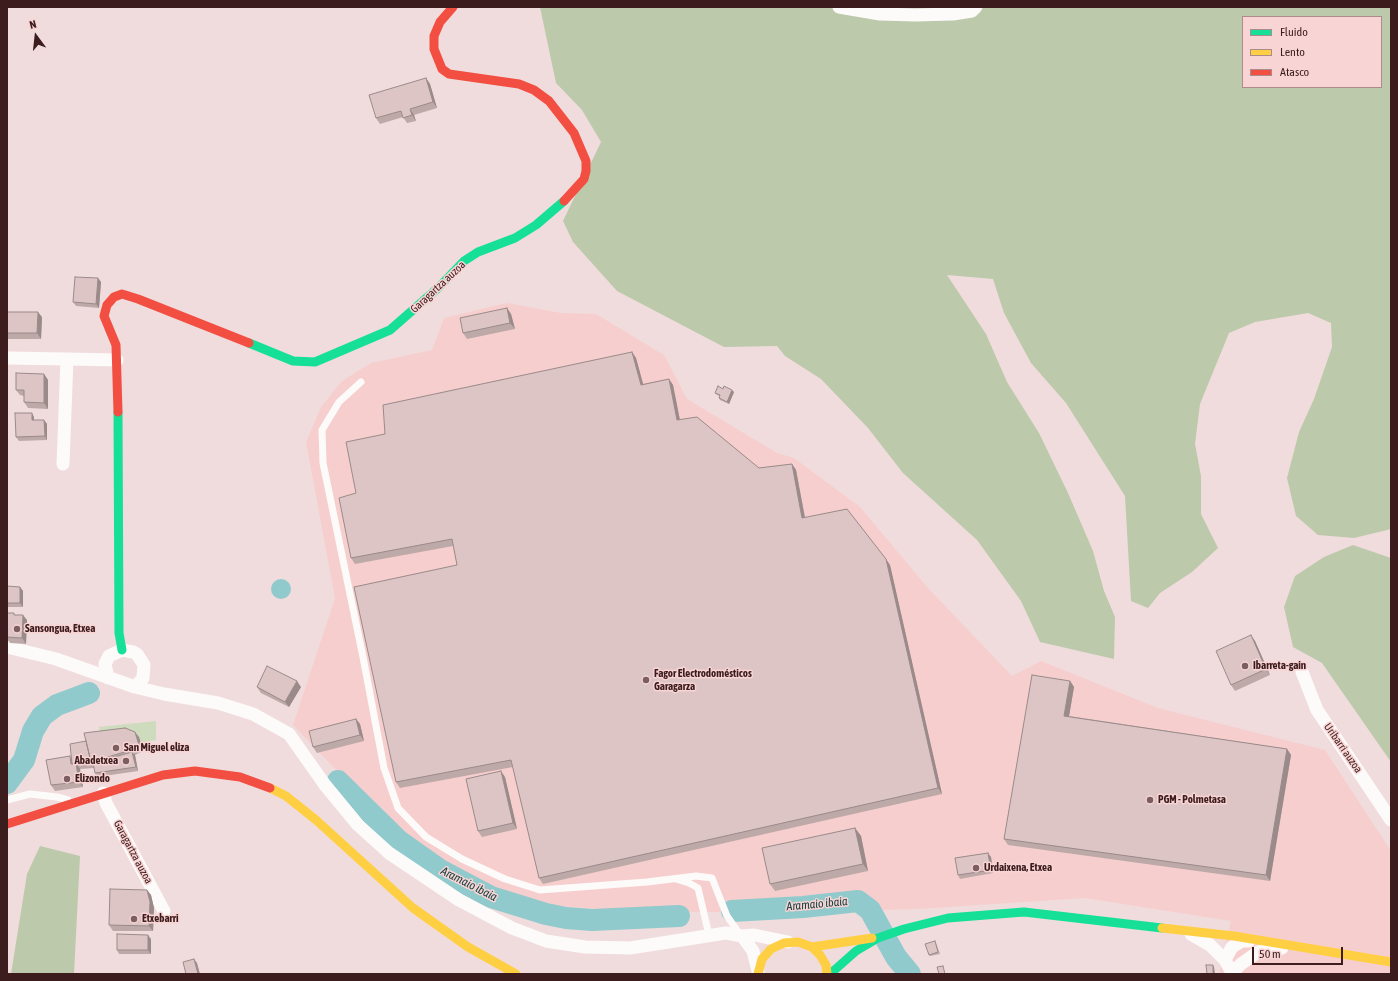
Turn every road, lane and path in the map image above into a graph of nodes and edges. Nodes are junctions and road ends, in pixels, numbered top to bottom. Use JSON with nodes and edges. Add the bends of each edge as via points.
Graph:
{"nodes":[{"id":1,"x":453,"y":7,"type":"edge"},
{"id":2,"x":840,"y":7,"type":"edge"},
{"id":3,"x":976,"y":7,"type":"edge"},
{"id":4,"x":7,"y":358,"type":"edge"},
{"id":5,"x":67,"y":359,"type":"junction"},
{"id":6,"x":117,"y":360,"type":"junction"},
{"id":7,"x":361,"y":382,"type":"dead end"},
{"id":8,"x":63,"y":464,"type":"dead end"},
{"id":9,"x":7,"y":647,"type":"edge"},
{"id":10,"x":122,"y":650,"type":"junction"},
{"id":11,"x":1302,"y":672,"type":"dead end"},
{"id":12,"x":108,"y":678,"type":"junction"},
{"id":13,"x":135,"y":686,"type":"junction"},
{"id":14,"x":103,"y":793,"type":"junction"},
{"id":15,"x":7,"y":800,"type":"edge"},
{"id":16,"x":74,"y":802,"type":"junction"},
{"id":17,"x":1391,"y":820,"type":"edge"},
{"id":18,"x":7,"y":824,"type":"edge"},
{"id":19,"x":674,"y":878,"type":"junction"},
{"id":20,"x":164,"y":911,"type":"dead end"},
{"id":21,"x":1181,"y":930,"type":"junction"},
{"id":22,"x":1221,"y":934,"type":"junction"},
{"id":23,"x":708,"y":936,"type":"junction"},
{"id":24,"x":742,"y":936,"type":"junction"},
{"id":25,"x":878,"y":938,"type":"junction"},
{"id":26,"x":1261,"y":940,"type":"junction"},
{"id":27,"x":788,"y":942,"type":"junction"},
{"id":28,"x":1234,"y":946,"type":"junction"},
{"id":29,"x":1298,"y":946,"type":"junction"},
{"id":30,"x":812,"y":947,"type":"junction"},
{"id":31,"x":1226,"y":960,"type":"junction"},
{"id":32,"x":1391,"y":962,"type":"edge"},
{"id":33,"x":1234,"y":971,"type":"edge"},
{"id":34,"x":758,"y":973,"type":"edge"},
{"id":35,"x":516,"y":974,"type":"edge"},
{"id":36,"x":829,"y":974,"type":"edge"}],
"edges":[{"from":1,"to":6,"type":"main road","name":"Garagartza auzoa","via":[[440,22],[434,36],[434,49],[442,69],[449,74],[519,84],[534,90],[549,100],[570,127],[581,147],[586,161],[586,171],[584,179],[563,202],[536,225],[515,238],[478,252],[464,261],[438,288],[390,330],[315,362],[293,361],[122,294],[114,297],[107,305],[104,316],[116,345]]},
{"from":2,"to":3,"type":"street","via":[[880,14],[915,15],[954,14],[972,11]]},
{"from":4,"to":5,"type":"street"},
{"from":5,"to":6,"type":"street"},
{"from":5,"to":8,"type":"street"},
{"from":6,"to":10,"type":"main road","via":[[119,633]]},
{"from":7,"to":19,"type":"lane","via":[[339,402],[322,430],[323,463],[384,768],[398,808],[426,837],[462,859],[505,880],[540,890]]},
{"from":9,"to":12,"type":"street","via":[[56,659]]},
{"from":10,"to":12,"type":"street","via":[[106,659],[105,669]]},
{"from":10,"to":13,"type":"street","via":[[137,654],[143,660],[143,678]]},
{"from":11,"to":17,"type":"street","name":"Uribarri auzoa","via":[[1317,710]]},
{"from":12,"to":13,"type":"street"},
{"from":13,"to":23,"type":"street","via":[[164,694],[218,703],[253,714],[289,734],[325,785],[358,825],[389,853],[459,900],[512,928],[546,941],[585,947],[630,948]]},
{"from":14,"to":16,"type":"main road"},
{"from":14,"to":20,"type":"street","name":"Garagartza auzoa"},
{"from":14,"to":35,"type":"main road","via":[[163,775],[196,771],[227,775],[263,785],[286,796],[316,820],[413,908],[441,929]]},
{"from":15,"to":16,"type":"lane","via":[[30,794],[57,796]]},
{"from":16,"to":18,"type":"main road"},
{"from":19,"to":23,"type":"lane","via":[[698,888]]},
{"from":19,"to":24,"type":"lane","via":[[712,878],[727,916]]},
{"from":21,"to":22,"type":"main road"},
{"from":21,"to":25,"type":"main road","via":[[1024,912],[948,918]]},
{"from":21,"to":31,"type":"street","via":[[1210,945]]},
{"from":22,"to":26,"type":"main road"},
{"from":22,"to":28,"type":"street"},
{"from":23,"to":24,"type":"street","via":[[726,933]]},
{"from":24,"to":27,"type":"street"},
{"from":24,"to":34,"type":"street","via":[[753,951]]},
{"from":25,"to":30,"type":"main road"},
{"from":25,"to":36,"type":"main road","via":[[856,951]]},
{"from":26,"to":28,"type":"street","via":[[1242,941]]},
{"from":26,"to":29,"type":"main road"},
{"from":27,"to":30,"type":"main road","via":[[798,942]]},
{"from":27,"to":34,"type":"main road","via":[[770,949],[762,959]]},
{"from":28,"to":31,"type":"street"},
{"from":28,"to":33,"type":"street","via":[[1240,960]]},
{"from":29,"to":32,"type":"main road"},
{"from":29,"to":33,"type":"street","via":[[1258,952]]},
{"from":30,"to":36,"type":"main road","via":[[820,955]]},
{"from":31,"to":33,"type":"street"}]}
